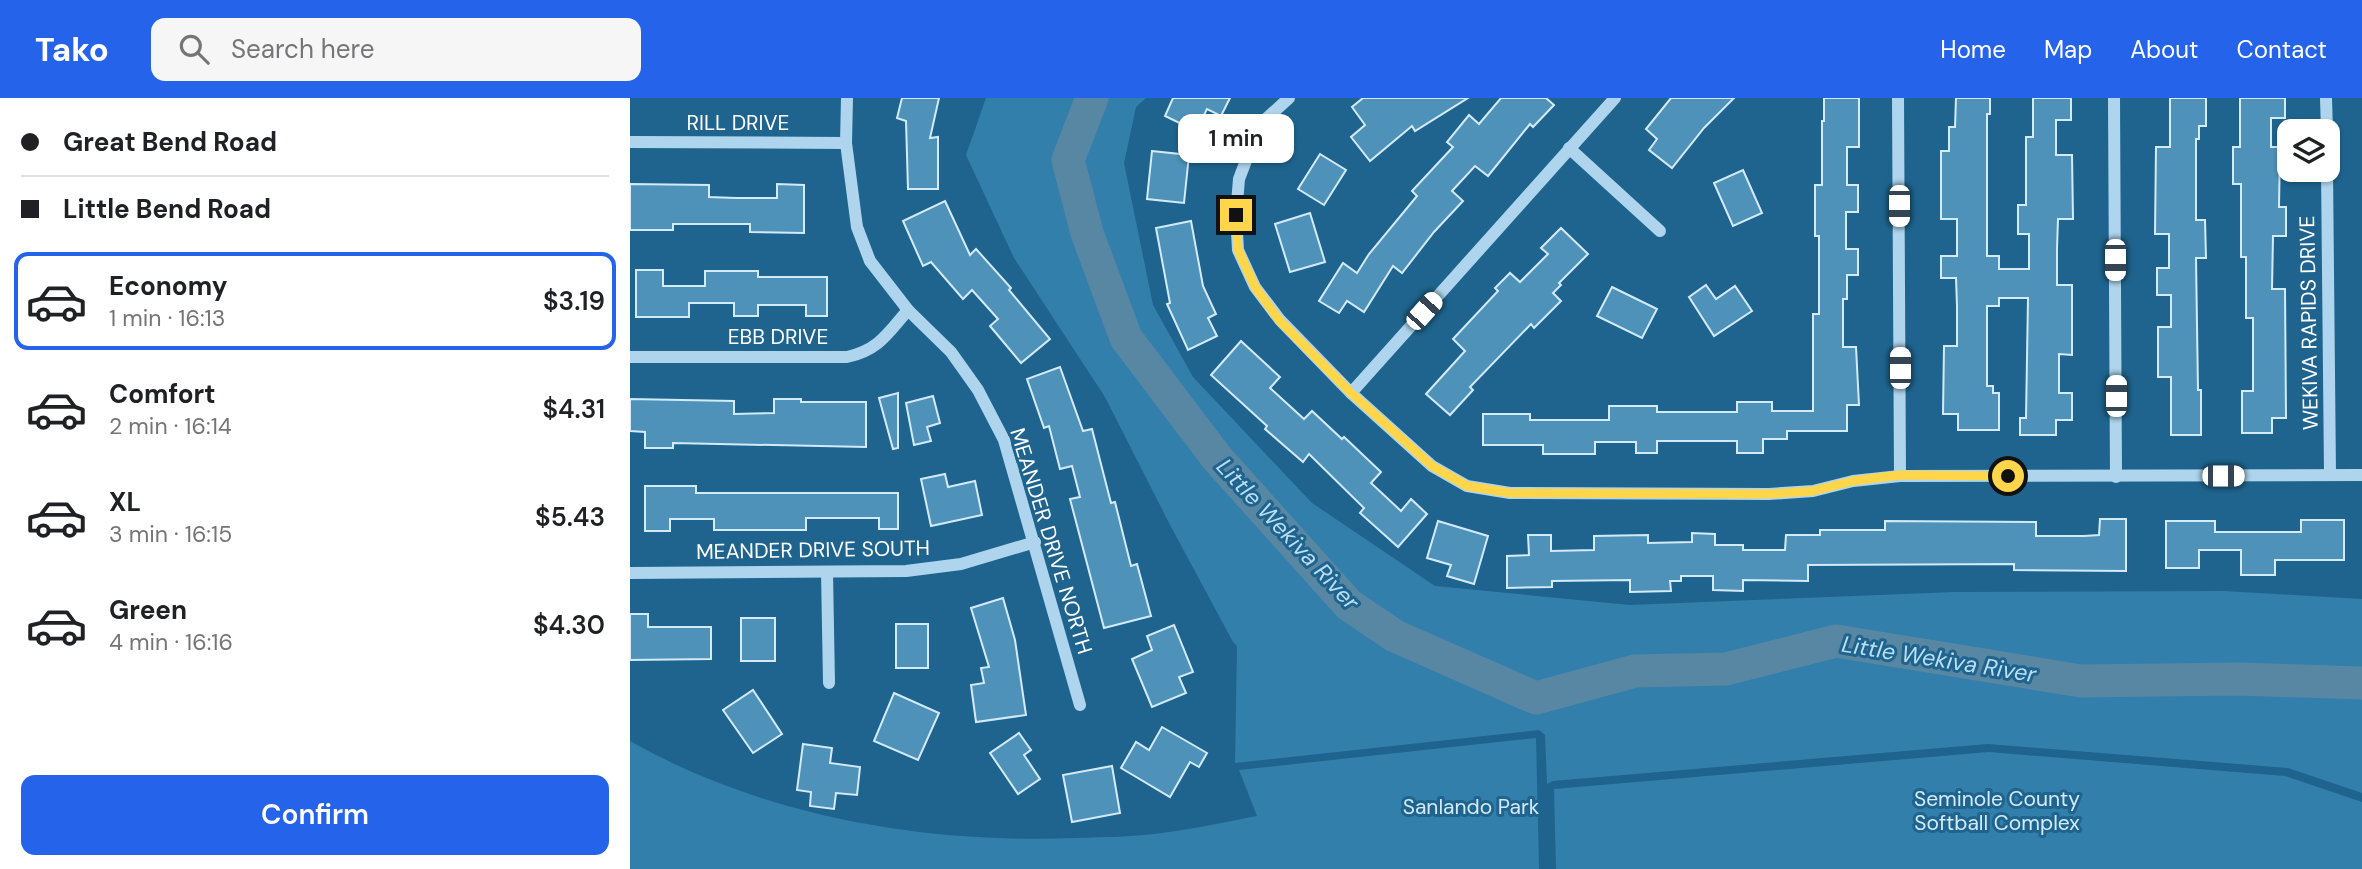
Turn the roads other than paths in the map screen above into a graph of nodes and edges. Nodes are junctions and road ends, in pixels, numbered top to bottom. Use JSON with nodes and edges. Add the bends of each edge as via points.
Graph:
{"nodes":[{"id":1,"x":847,"y":98,"type":"edge"},
{"id":2,"x":1289,"y":98,"type":"edge"},
{"id":3,"x":1615,"y":98,"type":"edge"},
{"id":4,"x":1898,"y":98,"type":"edge"},
{"id":5,"x":2114,"y":98,"type":"edge"},
{"id":6,"x":2326,"y":98,"type":"edge"},
{"id":7,"x":2327,"y":119,"type":"edge"},
{"id":8,"x":630,"y":142,"type":"edge"},
{"id":9,"x":846,"y":143,"type":"junction"},
{"id":10,"x":1569,"y":148,"type":"junction"},
{"id":11,"x":2327,"y":182,"type":"edge"},
{"id":12,"x":1660,"y":231,"type":"dead end"},
{"id":13,"x":908,"y":310,"type":"junction"},
{"id":14,"x":630,"y":357,"type":"edge"},
{"id":15,"x":1351,"y":393,"type":"junction"},
{"id":16,"x":1900,"y":475,"type":"junction"},
{"id":17,"x":2330,"y":475,"type":"junction"},
{"id":18,"x":2362,"y":475,"type":"edge"},
{"id":19,"x":2116,"y":477,"type":"junction"},
{"id":20,"x":1035,"y":542,"type":"junction"},
{"id":21,"x":827,"y":572,"type":"junction"},
{"id":22,"x":630,"y":573,"type":"edge"},
{"id":23,"x":828,"y":683,"type":"dead end"},
{"id":24,"x":1080,"y":705,"type":"dead end"}],
"edges":[{"from":1,"to":9,"type":"street","name":"MEANDER DRIVE NORTH"},
{"from":2,"to":15,"type":"street","via":[[1267,118],[1239,179],[1238,250],[1255,287],[1279,320]]},
{"from":3,"to":10,"type":"street"},
{"from":4,"to":16,"type":"street"},
{"from":5,"to":19,"type":"street"},
{"from":6,"to":7,"type":"street"},
{"from":8,"to":9,"type":"street","name":"RILL DRIVE"},
{"from":9,"to":13,"type":"street","name":"MEANDER DRIVE NORTH","via":[[857,227],[870,261]]},
{"from":10,"to":12,"type":"street"},
{"from":10,"to":15,"type":"street"},
{"from":11,"to":17,"type":"street","name":"WEKIVA RAPIDS DRIVE"},
{"from":13,"to":14,"type":"street","name":"EBB DRIVE","via":[[879,344],[847,357]]},
{"from":13,"to":20,"type":"street","name":"MEANDER DRIVE NORTH","via":[[951,352],[978,390],[1004,440]]},
{"from":15,"to":16,"type":"street","via":[[1432,466],[1467,486],[1510,493],[1769,494]]},
{"from":16,"to":19,"type":"street"},
{"from":17,"to":18,"type":"street"},
{"from":17,"to":19,"type":"street"},
{"from":20,"to":21,"type":"street","name":"MEANDER DRIVE SOUTH","via":[[961,564]]},
{"from":20,"to":24,"type":"street","name":"MEANDER DRIVE NORTH"},
{"from":21,"to":22,"type":"street","name":"MEANDER DRIVE SOUTH"},
{"from":21,"to":23,"type":"street"}]}
